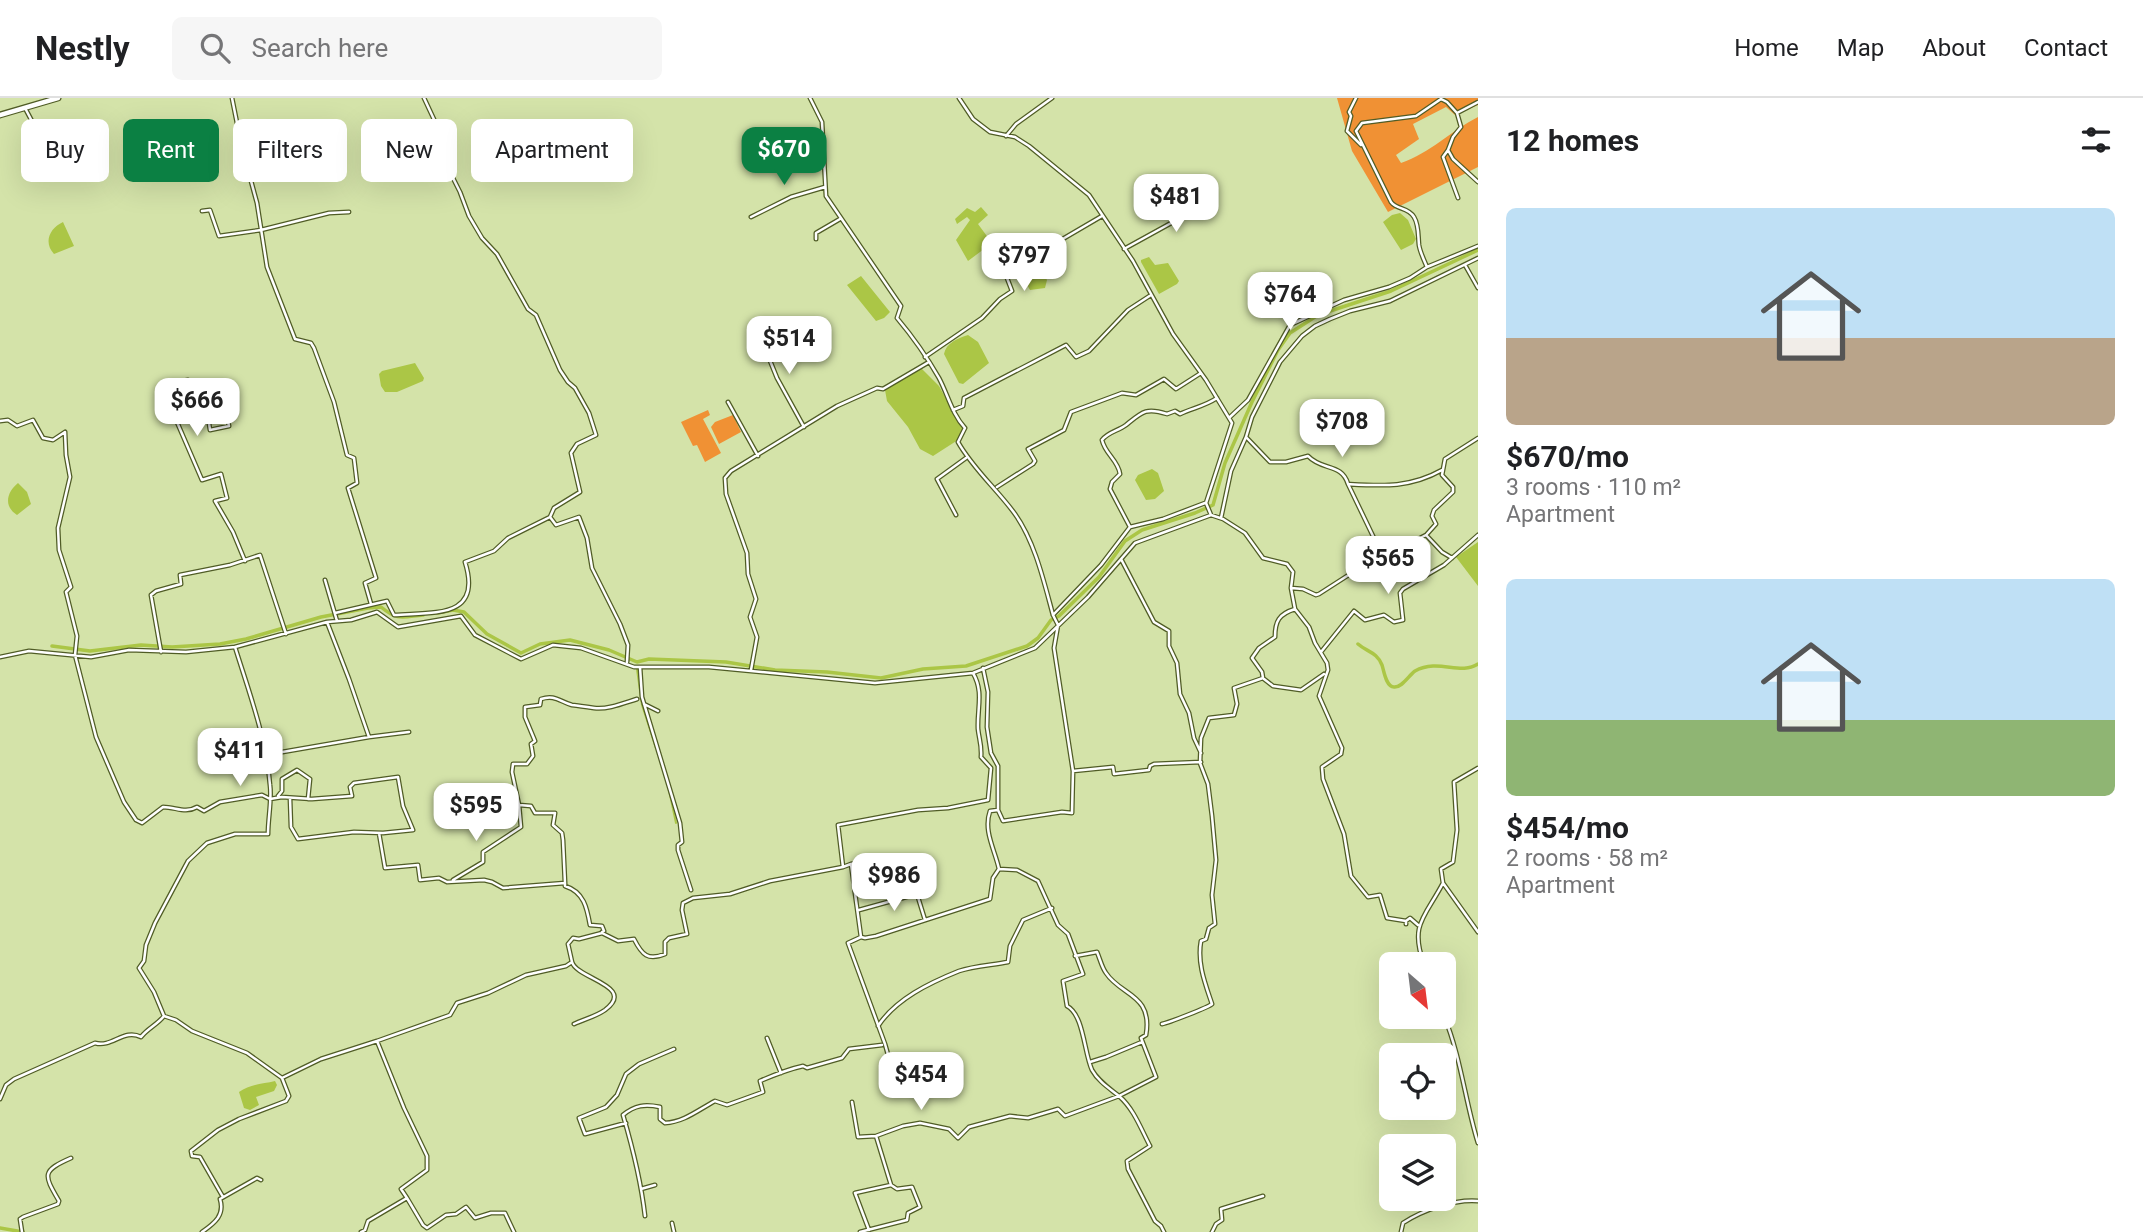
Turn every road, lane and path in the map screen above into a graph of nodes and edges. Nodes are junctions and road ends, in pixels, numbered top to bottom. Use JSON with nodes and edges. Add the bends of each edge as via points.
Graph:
{"nodes":[{"id":1,"x":58,"y":98,"type":"edge"},
{"id":2,"x":232,"y":98,"type":"edge"},
{"id":3,"x":424,"y":98,"type":"edge"},
{"id":4,"x":810,"y":98,"type":"edge"},
{"id":5,"x":959,"y":98,"type":"edge"},
{"id":6,"x":1052,"y":98,"type":"edge"},
{"id":7,"x":1356,"y":98,"type":"edge"},
{"id":8,"x":1478,"y":102,"type":"edge"},
{"id":9,"x":25,"y":108,"type":"junction"},
{"id":10,"x":1457,"y":113,"type":"junction"},
{"id":11,"x":0,"y":116,"type":"edge"},
{"id":12,"x":31,"y":119,"type":"edge"},
{"id":13,"x":1006,"y":136,"type":"junction"},
{"id":14,"x":1363,"y":146,"type":"junction"},
{"id":15,"x":1448,"y":150,"type":"junction"},
{"id":16,"x":1478,"y":182,"type":"edge"},
{"id":17,"x":825,"y":187,"type":"junction"},
{"id":18,"x":1202,"y":190,"type":"dead end"},
{"id":19,"x":1458,"y":198,"type":"dead end"},
{"id":20,"x":202,"y":211,"type":"dead end"},
{"id":21,"x":349,"y":212,"type":"dead end"},
{"id":22,"x":1102,"y":216,"type":"junction"},
{"id":23,"x":751,"y":217,"type":"dead end"},
{"id":24,"x":840,"y":219,"type":"junction"},
{"id":25,"x":261,"y":230,"type":"junction"},
{"id":26,"x":816,"y":239,"type":"dead end"},
{"id":27,"x":1478,"y":246,"type":"edge"},
{"id":28,"x":1124,"y":249,"type":"junction"},
{"id":29,"x":1478,"y":258,"type":"edge"},
{"id":30,"x":1465,"y":265,"type":"junction"},
{"id":31,"x":1427,"y":267,"type":"junction"},
{"id":32,"x":1478,"y":288,"type":"edge"},
{"id":33,"x":1150,"y":295,"type":"junction"},
{"id":34,"x":758,"y":331,"type":"dead end"},
{"id":35,"x":925,"y":356,"type":"junction"},
{"id":36,"x":929,"y":362,"type":"junction"},
{"id":37,"x":1201,"y":373,"type":"junction"},
{"id":38,"x":222,"y":393,"type":"dead end"},
{"id":39,"x":1217,"y":398,"type":"junction"},
{"id":40,"x":728,"y":402,"type":"dead end"},
{"id":41,"x":952,"y":410,"type":"junction"},
{"id":42,"x":1230,"y":417,"type":"junction"},
{"id":43,"x":0,"y":421,"type":"edge"},
{"id":44,"x":804,"y":427,"type":"junction"},
{"id":45,"x":1246,"y":437,"type":"junction"},
{"id":46,"x":1478,"y":438,"type":"edge"},
{"id":47,"x":758,"y":456,"type":"junction"},
{"id":48,"x":966,"y":458,"type":"junction"},
{"id":49,"x":1442,"y":470,"type":"junction"},
{"id":50,"x":1348,"y":484,"type":"junction"},
{"id":51,"x":996,"y":488,"type":"junction"},
{"id":52,"x":1207,"y":505,"type":"junction"},
{"id":53,"x":1211,"y":514,"type":"junction"},
{"id":54,"x":956,"y":515,"type":"dead end"},
{"id":55,"x":550,"y":517,"type":"junction"},
{"id":56,"x":1221,"y":517,"type":"junction"},
{"id":57,"x":1130,"y":527,"type":"junction"},
{"id":58,"x":1426,"y":535,"type":"junction"},
{"id":59,"x":1478,"y":535,"type":"edge"},
{"id":60,"x":1452,"y":558,"type":"junction"},
{"id":61,"x":1121,"y":559,"type":"junction"},
{"id":62,"x":1384,"y":559,"type":"junction"},
{"id":63,"x":245,"y":561,"type":"junction"},
{"id":64,"x":325,"y":580,"type":"dead end"},
{"id":65,"x":1291,"y":588,"type":"junction"},
{"id":66,"x":371,"y":604,"type":"junction"},
{"id":67,"x":1295,"y":609,"type":"junction"},
{"id":68,"x":335,"y":613,"type":"junction"},
{"id":69,"x":1055,"y":619,"type":"junction"},
{"id":70,"x":337,"y":621,"type":"junction"},
{"id":71,"x":327,"y":622,"type":"junction"},
{"id":72,"x":286,"y":634,"type":"junction"},
{"id":73,"x":235,"y":647,"type":"junction"},
{"id":74,"x":161,"y":651,"type":"junction"},
{"id":75,"x":1321,"y":652,"type":"junction"},
{"id":76,"x":75,"y":655,"type":"junction"},
{"id":77,"x":0,"y":657,"type":"edge"},
{"id":78,"x":627,"y":662,"type":"junction"},
{"id":79,"x":640,"y":667,"type":"junction"},
{"id":80,"x":983,"y":668,"type":"junction"},
{"id":81,"x":751,"y":669,"type":"junction"},
{"id":82,"x":1326,"y":672,"type":"junction"},
{"id":83,"x":973,"y":673,"type":"junction"},
{"id":84,"x":1263,"y":678,"type":"junction"},
{"id":85,"x":637,"y":699,"type":"dead end"},
{"id":86,"x":644,"y":704,"type":"junction"},
{"id":87,"x":658,"y":711,"type":"dead end"},
{"id":88,"x":409,"y":732,"type":"dead end"},
{"id":89,"x":369,"y":737,"type":"junction"},
{"id":90,"x":1202,"y":754,"type":"junction"},
{"id":91,"x":265,"y":755,"type":"junction"},
{"id":92,"x":1200,"y":762,"type":"junction"},
{"id":93,"x":1478,"y":768,"type":"edge"},
{"id":94,"x":1073,"y":771,"type":"junction"},
{"id":95,"x":514,"y":786,"type":"junction"},
{"id":96,"x":509,"y":787,"type":"dead end"},
{"id":97,"x":275,"y":797,"type":"junction"},
{"id":98,"x":290,"y":798,"type":"junction"},
{"id":99,"x":270,"y":799,"type":"junction"},
{"id":100,"x":308,"y":799,"type":"junction"},
{"id":101,"x":519,"y":805,"type":"junction"},
{"id":102,"x":998,"y":810,"type":"junction"},
{"id":103,"x":379,"y":833,"type":"junction"},
{"id":104,"x":896,"y":856,"type":"dead end"},
{"id":105,"x":851,"y":864,"type":"junction"},
{"id":106,"x":844,"y":867,"type":"junction"},
{"id":107,"x":999,"y":869,"type":"junction"},
{"id":108,"x":451,"y":882,"type":"junction"},
{"id":109,"x":565,"y":883,"type":"junction"},
{"id":110,"x":1443,"y":883,"type":"junction"},
{"id":111,"x":691,"y":890,"type":"dead end"},
{"id":112,"x":1052,"y":908,"type":"junction"},
{"id":113,"x":859,"y":910,"type":"junction"},
{"id":114,"x":926,"y":920,"type":"junction"},
{"id":115,"x":1418,"y":925,"type":"junction"},
{"id":116,"x":1478,"y":932,"type":"edge"},
{"id":117,"x":602,"y":933,"type":"junction"},
{"id":118,"x":861,"y":937,"type":"junction"},
{"id":119,"x":1420,"y":952,"type":"edge"},
{"id":120,"x":1075,"y":956,"type":"junction"},
{"id":121,"x":572,"y":962,"type":"junction"},
{"id":122,"x":164,"y":1016,"type":"junction"},
{"id":123,"x":574,"y":1024,"type":"dead end"},
{"id":124,"x":1162,"y":1024,"type":"dead end"},
{"id":125,"x":878,"y":1026,"type":"junction"},
{"id":126,"x":1449,"y":1029,"type":"edge"},
{"id":127,"x":767,"y":1038,"type":"dead end"},
{"id":128,"x":377,"y":1041,"type":"junction"},
{"id":129,"x":1142,"y":1042,"type":"junction"},
{"id":130,"x":882,"y":1045,"type":"dead end"},
{"id":131,"x":674,"y":1049,"type":"dead end"},
{"id":132,"x":1090,"y":1062,"type":"junction"},
{"id":133,"x":781,"y":1073,"type":"junction"},
{"id":134,"x":282,"y":1078,"type":"junction"},
{"id":135,"x":896,"y":1083,"type":"dead end"},
{"id":136,"x":1119,"y":1096,"type":"junction"},
{"id":137,"x":0,"y":1099,"type":"edge"},
{"id":138,"x":852,"y":1102,"type":"dead end"},
{"id":139,"x":625,"y":1123,"type":"junction"},
{"id":140,"x":876,"y":1136,"type":"junction"},
{"id":141,"x":1478,"y":1143,"type":"edge"},
{"id":142,"x":71,"y":1157,"type":"dead end"},
{"id":143,"x":261,"y":1180,"type":"dead end"},
{"id":144,"x":655,"y":1185,"type":"dead end"},
{"id":145,"x":891,"y":1185,"type":"junction"},
{"id":146,"x":641,"y":1189,"type":"junction"},
{"id":147,"x":1263,"y":1196,"type":"dead end"},
{"id":148,"x":223,"y":1197,"type":"junction"},
{"id":149,"x":407,"y":1198,"type":"junction"},
{"id":150,"x":1478,"y":1201,"type":"edge"},
{"id":151,"x":645,"y":1216,"type":"dead end"},
{"id":152,"x":672,"y":1223,"type":"dead end"},
{"id":153,"x":869,"y":1230,"type":"junction"},
{"id":154,"x":22,"y":1231,"type":"edge"},
{"id":155,"x":202,"y":1232,"type":"edge"},
{"id":156,"x":362,"y":1232,"type":"edge"},
{"id":157,"x":514,"y":1232,"type":"edge"},
{"id":158,"x":674,"y":1232,"type":"edge"},
{"id":159,"x":860,"y":1232,"type":"edge"},
{"id":160,"x":1164,"y":1232,"type":"edge"},
{"id":161,"x":1212,"y":1232,"type":"edge"},
{"id":162,"x":1402,"y":1232,"type":"edge"}],
"edges":[{"from":1,"to":9,"type":"main road"},
{"from":2,"to":25,"type":"street"},
{"from":3,"to":55,"type":"street","via":[[436,123],[444,160],[476,229],[536,315],[560,370],[578,393],[595,429],[596,435],[570,453],[580,492],[554,508]]},
{"from":4,"to":17,"type":"street","via":[[822,122]]},
{"from":5,"to":13,"type":"street","via":[[973,119],[990,132]]},
{"from":6,"to":13,"type":"street"},
{"from":7,"to":14,"type":"street","via":[[1347,131]]},
{"from":8,"to":10,"type":"street"},
{"from":9,"to":11,"type":"main road"},
{"from":9,"to":12,"type":"street"},
{"from":10,"to":14,"type":"street","via":[[1441,99],[1416,116],[1360,124],[1356,131]]},
{"from":10,"to":15,"type":"street","via":[[1461,127]]},
{"from":13,"to":22,"type":"street","via":[[1029,146],[1089,195]]},
{"from":14,"to":31,"type":"street","via":[[1395,208],[1414,217]]},
{"from":15,"to":16,"type":"street"},
{"from":15,"to":19,"type":"street","via":[[1443,157]]},
{"from":17,"to":23,"type":"street","via":[[781,201]]},
{"from":17,"to":24,"type":"street"},
{"from":18,"to":28,"type":"street","via":[[1189,200],[1193,211]]},
{"from":20,"to":25,"type":"street","via":[[210,210],[219,236]]},
{"from":21,"to":25,"type":"street"},
{"from":22,"to":28,"type":"street"},
{"from":22,"to":35,"type":"street","via":[[1020,264],[1007,278],[1012,291],[982,318]]},
{"from":24,"to":26,"type":"street","via":[[816,233]]},
{"from":24,"to":35,"type":"street","via":[[891,289],[901,306],[897,318]]},
{"from":25,"to":66,"type":"street","via":[[267,267],[289,328],[295,339],[314,348],[344,447],[354,458],[357,483],[348,488],[376,578],[365,583]]},
{"from":27,"to":31,"type":"street"},
{"from":28,"to":33,"type":"street"},
{"from":29,"to":30,"type":"street"},
{"from":30,"to":32,"type":"street"},
{"from":30,"to":45,"type":"street","via":[[1390,301],[1330,319],[1302,336],[1280,362]]},
{"from":31,"to":42,"type":"street","via":[[1389,287],[1344,300],[1290,325],[1248,400]]},
{"from":33,"to":37,"type":"street"},
{"from":33,"to":41,"type":"street","via":[[1128,310],[1088,351],[1076,357],[1066,345],[964,398],[963,406]]},
{"from":34,"to":44,"type":"street"},
{"from":35,"to":36,"type":"street"},
{"from":36,"to":41,"type":"street"},
{"from":36,"to":44,"type":"street"},
{"from":37,"to":39,"type":"street"},
{"from":37,"to":51,"type":"street","via":[[1176,389],[1164,379],[1136,395],[1122,393],[1071,412],[1064,430],[1028,449],[1034,464]]},
{"from":38,"to":63,"type":"street","via":[[229,426],[210,430],[207,410],[195,411],[188,380],[161,385],[202,480],[221,474],[227,498],[215,501]]},
{"from":39,"to":42,"type":"street"},
{"from":39,"to":57,"type":"street","via":[[1180,414],[1155,409],[1145,412],[1102,440],[1119,468],[1110,489]]},
{"from":40,"to":47,"type":"street"},
{"from":41,"to":48,"type":"street","via":[[965,428],[958,442]]},
{"from":42,"to":52,"type":"street","via":[[1231,429]]},
{"from":43,"to":76,"type":"street","via":[[16,426],[33,420],[43,438],[53,440],[65,432],[70,477],[58,528],[71,587],[66,592],[76,629]]},
{"from":44,"to":47,"type":"street"},
{"from":45,"to":50,"type":"street","via":[[1270,463],[1308,456],[1318,466],[1342,473]]},
{"from":45,"to":56,"type":"street","via":[[1231,471]]},
{"from":46,"to":49,"type":"street","via":[[1445,459]]},
{"from":47,"to":81,"type":"street","via":[[731,471],[724,481],[756,598],[750,617],[757,637]]},
{"from":48,"to":51,"type":"street"},
{"from":48,"to":54,"type":"street","via":[[937,478]]},
{"from":49,"to":50,"type":"street","via":[[1389,487]]},
{"from":49,"to":58,"type":"street","via":[[1453,492],[1434,510],[1436,524]]},
{"from":50,"to":62,"type":"street"},
{"from":51,"to":69,"type":"street","via":[[1028,538]]},
{"from":52,"to":53,"type":"street"},
{"from":52,"to":57,"type":"street"},
{"from":53,"to":56,"type":"street"},
{"from":53,"to":61,"type":"street","via":[[1135,543]]},
{"from":55,"to":66,"type":"street","via":[[508,538],[494,551],[465,562],[469,591],[456,608],[394,615],[387,601]]},
{"from":55,"to":78,"type":"street","via":[[556,525],[579,517],[592,568],[620,624]]},
{"from":56,"to":65,"type":"street","via":[[1245,533],[1263,558],[1288,565],[1293,572]]},
{"from":57,"to":69,"type":"street"},
{"from":58,"to":60,"type":"street"},
{"from":58,"to":62,"type":"street"},
{"from":59,"to":60,"type":"street"},
{"from":60,"to":75,"type":"street","via":[[1400,593],[1403,620],[1394,622],[1384,615],[1365,620],[1354,611]]},
{"from":61,"to":69,"type":"street","via":[[1088,597]]},
{"from":61,"to":90,"type":"street","via":[[1154,622],[1169,631],[1180,694]]},
{"from":62,"to":65,"type":"street","via":[[1319,594]]},
{"from":63,"to":72,"type":"street","via":[[260,555]]},
{"from":63,"to":74,"type":"street","via":[[180,575],[181,584],[151,595]]},
{"from":64,"to":68,"type":"street"},
{"from":65,"to":67,"type":"street"},
{"from":66,"to":68,"type":"street"},
{"from":67,"to":75,"type":"street"},
{"from":67,"to":84,"type":"street","via":[[1279,617],[1275,636],[1254,652],[1252,658]]},
{"from":68,"to":70,"type":"street"},
{"from":69,"to":80,"type":"street","via":[[1035,648]]},
{"from":69,"to":94,"type":"street","via":[[1054,648]]},
{"from":70,"to":71,"type":"street"},
{"from":70,"to":78,"type":"street","via":[[377,612],[398,627],[461,616],[475,635],[521,659],[552,645]]},
{"from":71,"to":72,"type":"street"},
{"from":71,"to":89,"type":"street"},
{"from":72,"to":73,"type":"street"},
{"from":73,"to":74,"type":"street"},
{"from":73,"to":91,"type":"street"},
{"from":74,"to":76,"type":"street"},
{"from":75,"to":82,"type":"street"},
{"from":76,"to":77,"type":"street","via":[[29,651]]},
{"from":76,"to":99,"type":"street","via":[[96,737],[124,802],[139,824],[163,807],[204,811],[220,802],[262,795]]},
{"from":78,"to":79,"type":"street"},
{"from":79,"to":81,"type":"street"},
{"from":79,"to":86,"type":"street"},
{"from":80,"to":83,"type":"street"},
{"from":80,"to":102,"type":"street","via":[[990,753],[998,766]]},
{"from":81,"to":83,"type":"street","via":[[875,683]]},
{"from":82,"to":84,"type":"street","via":[[1301,690],[1273,686]]},
{"from":82,"to":115,"type":"street","via":[[1319,696],[1342,754],[1322,767],[1323,779],[1344,834],[1352,876],[1368,897],[1380,895],[1387,918],[1406,923],[1410,918]]},
{"from":83,"to":106,"type":"street","via":[[979,684],[981,757],[991,768],[988,800],[838,825]]},
{"from":84,"to":90,"type":"street","via":[[1234,688],[1234,715],[1209,718],[1201,738]]},
{"from":85,"to":95,"type":"street","via":[[597,709],[548,697],[541,699],[540,705],[525,707],[535,741],[531,744],[533,756],[527,764],[513,764]]},
{"from":86,"to":87,"type":"street"},
{"from":86,"to":111,"type":"street","via":[[680,823],[678,850]]},
{"from":88,"to":89,"type":"street"},
{"from":89,"to":91,"type":"street"},
{"from":90,"to":92,"type":"street"},
{"from":91,"to":99,"type":"street"},
{"from":92,"to":94,"type":"street","via":[[1151,764],[1149,770],[1114,774],[1113,766]]},
{"from":92,"to":124,"type":"street","via":[[1210,796],[1216,860],[1215,924],[1200,945],[1212,1004]]},
{"from":93,"to":110,"type":"street","via":[[1454,782],[1455,851],[1453,862],[1441,869]]},
{"from":94,"to":102,"type":"street","via":[[1072,813],[1003,821]]},
{"from":95,"to":96,"type":"street"},
{"from":95,"to":101,"type":"street"},
{"from":97,"to":98,"type":"street"},
{"from":97,"to":99,"type":"street"},
{"from":97,"to":100,"type":"street","via":[[282,791],[282,779],[297,770],[310,779]]},
{"from":98,"to":100,"type":"street"},
{"from":98,"to":103,"type":"street","via":[[291,827],[299,839]]},
{"from":99,"to":122,"type":"street","via":[[268,834],[234,834],[207,843],[188,861],[155,923],[139,968]]},
{"from":100,"to":103,"type":"street","via":[[352,796],[354,783],[398,777],[413,830]]},
{"from":101,"to":108,"type":"street","via":[[521,827],[483,852],[483,862]]},
{"from":101,"to":109,"type":"street","via":[[531,806],[536,813],[555,813],[553,825],[563,840]]},
{"from":102,"to":107,"type":"street","via":[[990,811],[987,818]]},
{"from":103,"to":108,"type":"street","via":[[385,868],[418,865],[420,880]]},
{"from":104,"to":105,"type":"street"},
{"from":105,"to":106,"type":"street"},
{"from":105,"to":113,"type":"street"},
{"from":106,"to":117,"type":"street","via":[[730,894],[693,898],[683,903],[687,934],[669,938],[665,954],[656,958],[642,954],[634,939],[618,941]]},
{"from":107,"to":112,"type":"street","via":[[1017,870],[1038,881]]},
{"from":107,"to":114,"type":"street","via":[[990,899]]},
{"from":108,"to":109,"type":"street","via":[[484,880],[503,888]]},
{"from":109,"to":117,"type":"street","via":[[582,895],[590,925],[602,926]]},
{"from":110,"to":115,"type":"street"},
{"from":110,"to":116,"type":"street"},
{"from":112,"to":120,"type":"street"},
{"from":112,"to":125,"type":"street","via":[[1023,920],[1010,946],[1009,962],[959,971],[928,984],[888,1012]]},
{"from":113,"to":114,"type":"street","via":[[917,894]]},
{"from":113,"to":118,"type":"street"},
{"from":114,"to":118,"type":"street"},
{"from":115,"to":119,"type":"street"},
{"from":117,"to":121,"type":"street","via":[[569,940]]},
{"from":118,"to":125,"type":"street","via":[[848,943]]},
{"from":120,"to":129,"type":"street","via":[[1097,953],[1106,974],[1136,996],[1148,1022]]},
{"from":120,"to":132,"type":"street","via":[[1083,974],[1063,981],[1067,1006],[1078,1020]]},
{"from":121,"to":123,"type":"street","via":[[573,968],[603,982],[614,993],[606,1009]]},
{"from":121,"to":128,"type":"street","via":[[526,975],[457,1003],[450,1015]]},
{"from":122,"to":134,"type":"street","via":[[247,1053]]},
{"from":122,"to":137,"type":"street","via":[[141,1037],[129,1034],[95,1043],[14,1079]]},
{"from":125,"to":135,"type":"street"},
{"from":126,"to":141,"type":"street"},
{"from":127,"to":133,"type":"street"},
{"from":128,"to":134,"type":"street","via":[[321,1059]]},
{"from":128,"to":149,"type":"street","via":[[427,1156],[427,1170],[401,1189]]},
{"from":129,"to":132,"type":"street"},
{"from":129,"to":136,"type":"street","via":[[1156,1077]]},
{"from":130,"to":133,"type":"street","via":[[849,1049],[842,1058]]},
{"from":131,"to":139,"type":"street","via":[[639,1064],[626,1074],[606,1107],[579,1118],[586,1134]]},
{"from":132,"to":136,"type":"street","via":[[1108,1090]]},
{"from":133,"to":139,"type":"street","via":[[760,1081],[763,1092],[727,1104],[715,1101],[682,1120],[665,1123],[660,1119],[660,1107],[642,1105],[623,1115]]},
{"from":134,"to":148,"type":"street","via":[[289,1096],[286,1101],[218,1130],[191,1151],[192,1156],[200,1157]]},
{"from":136,"to":140,"type":"street","via":[[1065,1116],[1055,1109],[1028,1118],[1010,1116],[969,1127],[958,1138],[949,1129],[920,1124]]},
{"from":136,"to":160,"type":"street","via":[[1134,1113],[1150,1146],[1127,1161],[1128,1169]]},
{"from":138,"to":140,"type":"street","via":[[858,1137]]},
{"from":139,"to":146,"type":"street"},
{"from":140,"to":145,"type":"street"},
{"from":142,"to":154,"type":"street","via":[[51,1166],[47,1177],[58,1204],[23,1217]]},
{"from":143,"to":148,"type":"street"},
{"from":144,"to":146,"type":"street"},
{"from":145,"to":153,"type":"street","via":[[855,1193]]},
{"from":145,"to":153,"type":"street","via":[[912,1187],[920,1207],[908,1213],[907,1220]]},
{"from":146,"to":151,"type":"street"},
{"from":147,"to":161,"type":"street","via":[[1221,1209],[1222,1220]]},
{"from":148,"to":155,"type":"street","via":[[220,1214]]},
{"from":149,"to":156,"type":"street","via":[[368,1221]]},
{"from":149,"to":157,"type":"street","via":[[427,1228],[466,1207],[475,1218],[502,1211]]},
{"from":150,"to":162,"type":"street","via":[[1457,1202],[1420,1214],[1403,1223]]},
{"from":152,"to":158,"type":"street"},
{"from":153,"to":159,"type":"street"}]}
